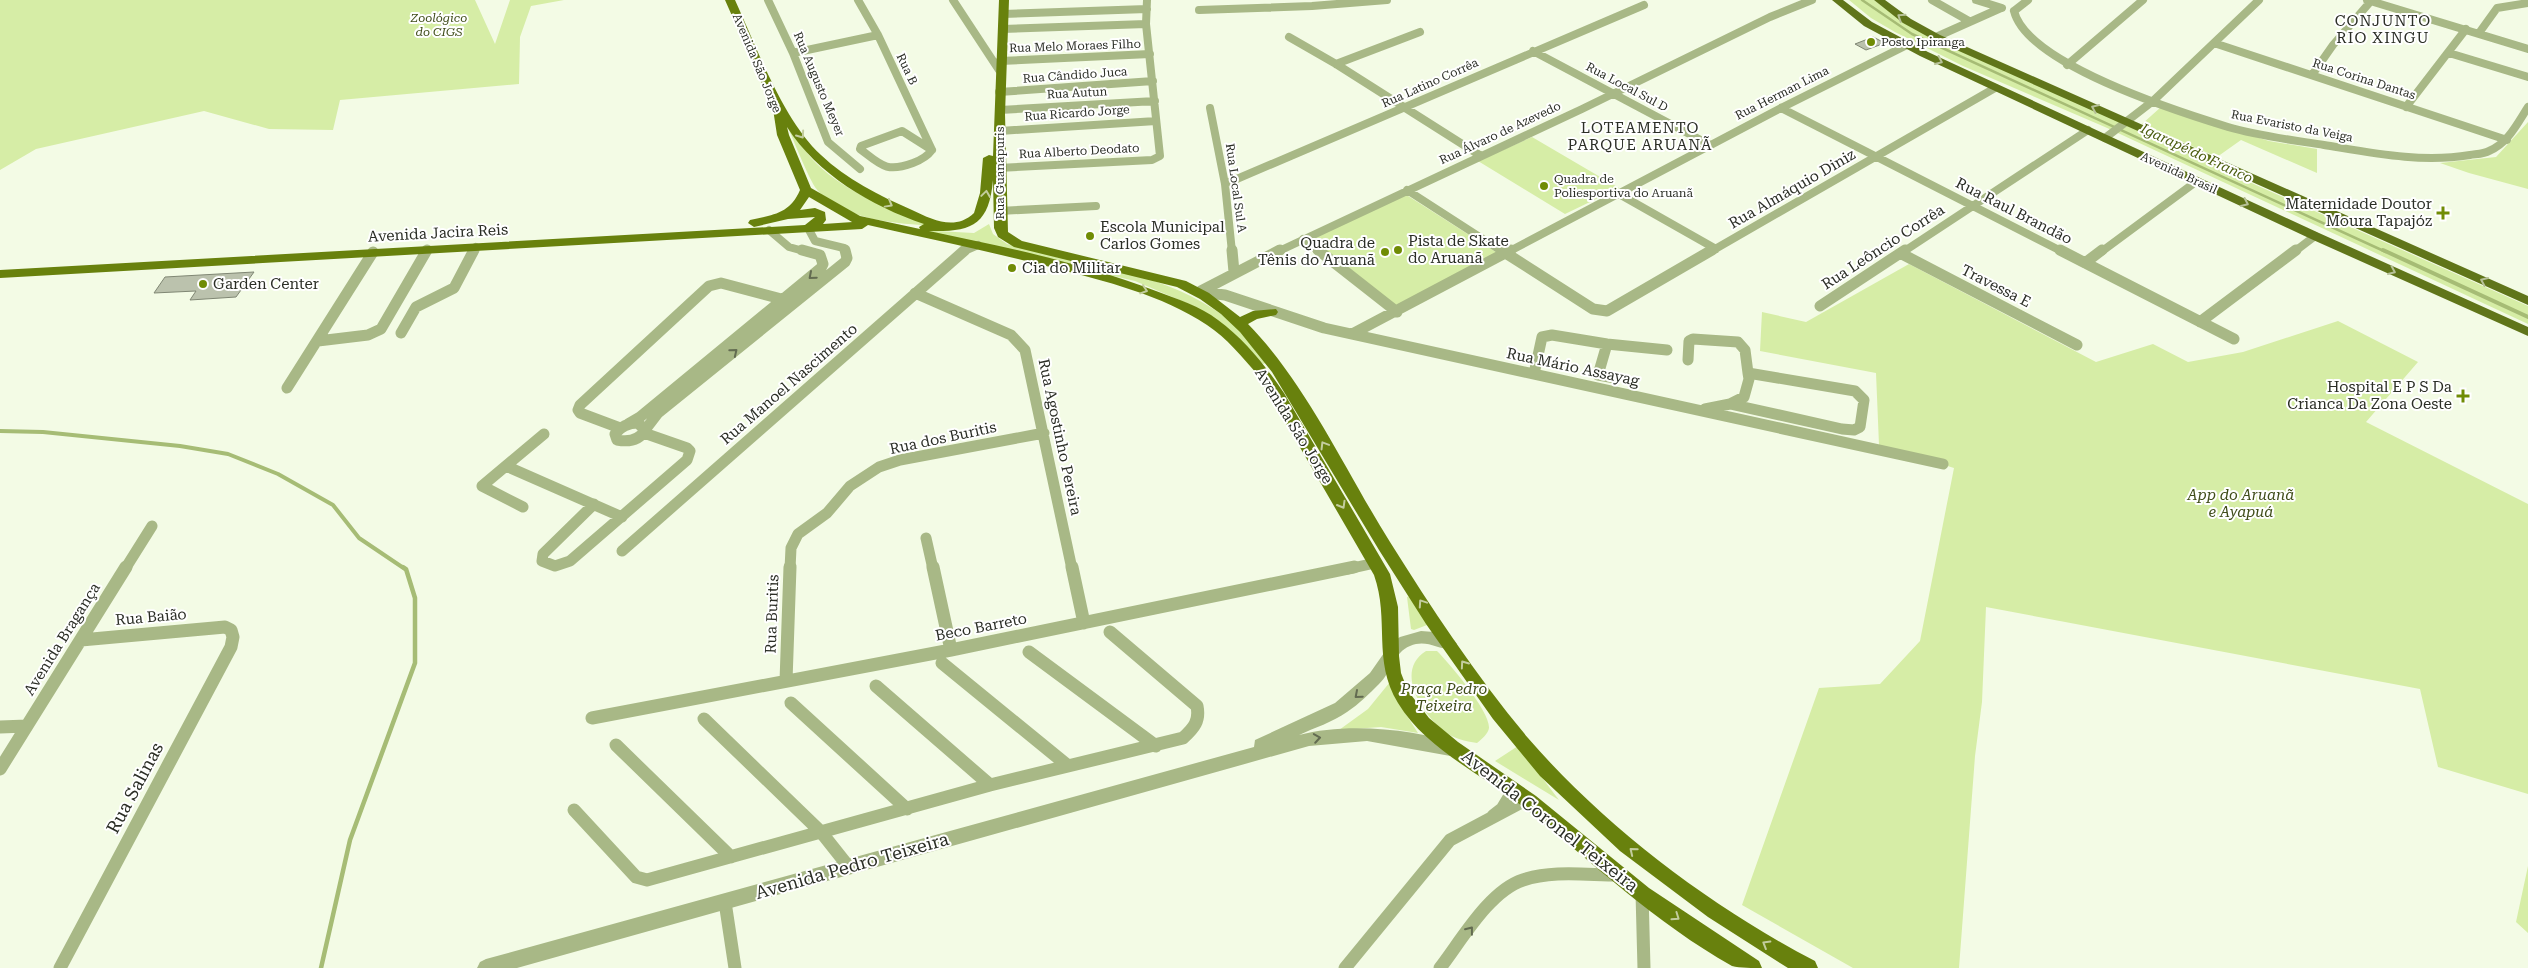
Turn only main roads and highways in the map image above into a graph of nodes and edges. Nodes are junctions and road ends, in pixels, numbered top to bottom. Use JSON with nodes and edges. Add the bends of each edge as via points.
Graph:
{"nodes":[{"id":1,"x":730,"y":0,"type":"edge"},
{"id":2,"x":1004,"y":0,"type":"edge"},
{"id":3,"x":1837,"y":0,"type":"edge"},
{"id":4,"x":1879,"y":0,"type":"edge"},
{"id":5,"x":999,"y":92,"type":"junction"},
{"id":6,"x":773,"y":95,"type":"junction"},
{"id":7,"x":806,"y":190,"type":"junction"},
{"id":8,"x":788,"y":215,"type":"junction"},
{"id":9,"x":878,"y":225,"type":"junction"},
{"id":10,"x":957,"y":227,"type":"junction"},
{"id":11,"x":808,"y":228,"type":"junction"},
{"id":12,"x":1018,"y":244,"type":"joint"},
{"id":13,"x":0,"y":264,"type":"edge"},
{"id":14,"x":0,"y":274,"type":"edge"},
{"id":15,"x":2528,"y":301,"type":"edge"},
{"id":16,"x":1271,"y":312,"type":"road end"},
{"id":17,"x":1240,"y":323,"type":"junction"},
{"id":18,"x":2528,"y":332,"type":"edge"},
{"id":19,"x":1449,"y":644,"type":"joint"},
{"id":20,"x":1390,"y":651,"type":"joint"},
{"id":21,"x":1752,"y":968,"type":"edge"},
{"id":22,"x":1808,"y":968,"type":"edge"}],
"edges":[{"from":1,"to":6,"type":"main road","name":"Avenida São Jorge"},
{"from":2,"to":5,"type":"main road","name":"Rua Guanapuris"},
{"from":3,"to":18,"type":"highway","name":"Avenida Brasil","one_way":true,"via":[[1868,24],[1995,88],[2107,136],[2196,181]]},
{"from":15,"to":4,"type":"highway","name":"Avenida Brasil","one_way":true,"via":[[1936,37]]},
{"from":10,"to":5,"type":"main road","name":"Rua Guanapuris","one_way":true,"via":[[973,222],[983,208]]},
{"from":5,"to":12,"type":"main road","name":"Rua Guanapuris","via":[[999,211],[1002,234]]},
{"from":6,"to":7,"type":"main road","name":"Avenida São Jorge","via":[[783,135]]},
{"from":6,"to":10,"type":"main road","one_way":true,"via":[[816,158],[838,175],[906,213],[936,224]]},
{"from":7,"to":8,"type":"main road","via":[[800,204]]},
{"from":7,"to":9,"type":"main road","name":"Avenida São Jorge","via":[[848,216]]},
{"from":8,"to":11,"type":"main road","name":"Avenida Jacira Reis","via":[[816,212],[821,215],[820,220]]},
{"from":8,"to":13,"type":"main road","name":"Avenida Jacira Reis","via":[[734,224]]},
{"from":9,"to":10,"type":"main road","name":"Avenida São Jorge"},
{"from":9,"to":11,"type":"main road","name":"Avenida Jacira Reis"},
{"from":9,"to":20,"type":"main road","name":"Avenida São Jorge","one_way":true,"via":[[978,245],[1115,280],[1151,292],[1212,322],[1263,372],[1382,574],[1390,602]]},
{"from":11,"to":14,"type":"main road","name":"Avenida Jacira Reis"},
{"from":12,"to":17,"type":"main road","name":"Avenida São Jorge","via":[[1160,278],[1200,292]]},
{"from":16,"to":17,"type":"main road","via":[[1253,315]]},
{"from":19,"to":17,"type":"main road","name":"Avenida São Jorge","one_way":true,"via":[[1394,562],[1284,379]]},
{"from":22,"to":19,"type":"main road","name":"Avenida Coronel Teixeira","one_way":true,"via":[[1684,890],[1597,821],[1518,738]]},
{"from":20,"to":21,"type":"main road","name":"Avenida Coronel Teixeira","one_way":true,"via":[[1396,684],[1413,714],[1435,735],[1521,794],[1642,894]]}]}
